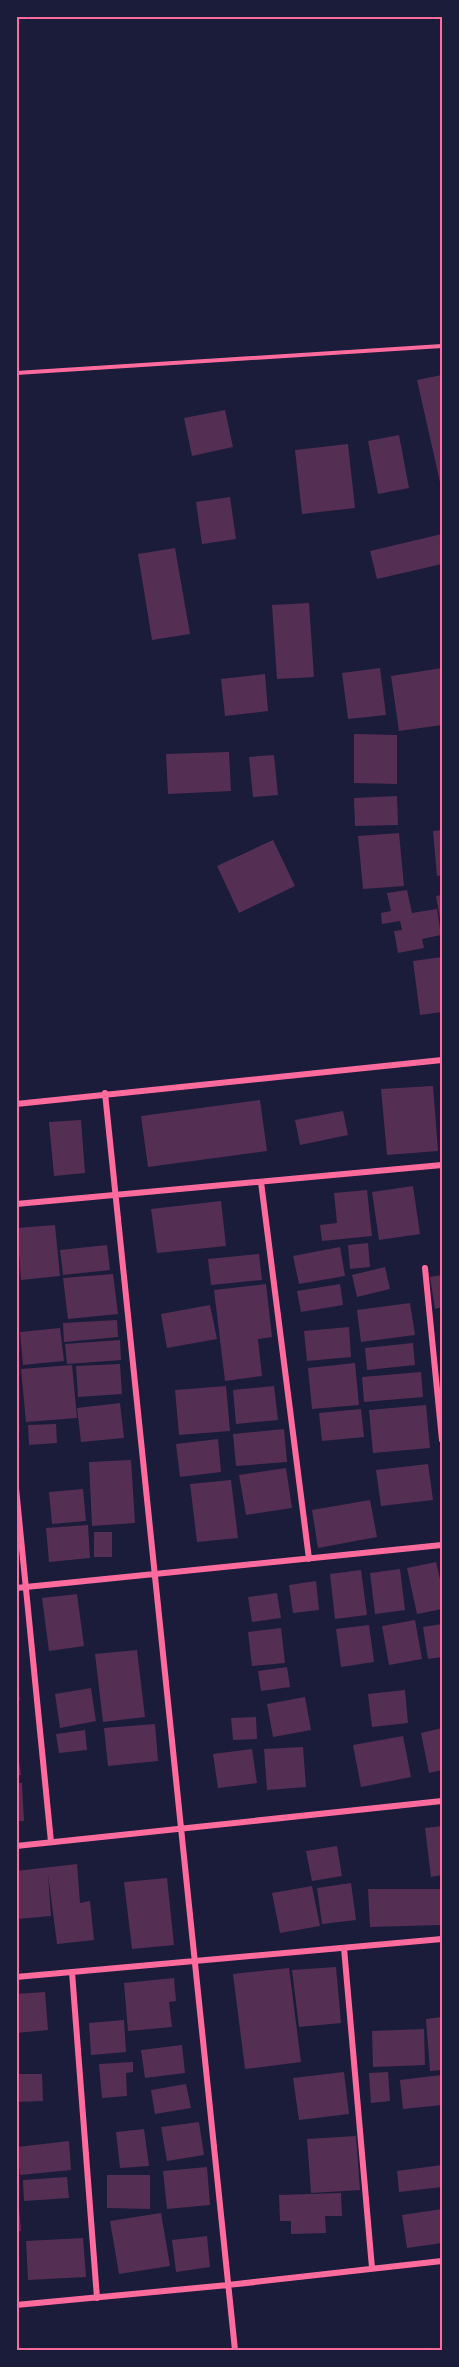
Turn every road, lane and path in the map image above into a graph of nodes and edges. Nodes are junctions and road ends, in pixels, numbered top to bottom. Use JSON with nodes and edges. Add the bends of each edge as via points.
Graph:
{"nodes":[{"id":1,"x":442,"y":345,"type":"edge"},
{"id":2,"x":16,"y":373,"type":"edge"},
{"id":3,"x":442,"y":1060,"type":"edge"},
{"id":4,"x":105,"y":1093,"type":"junction"},
{"id":5,"x":16,"y":1104,"type":"edge"},
{"id":6,"x":442,"y":1166,"type":"edge"},
{"id":7,"x":261,"y":1182,"type":"junction"},
{"id":8,"x":115,"y":1195,"type":"junction"},
{"id":9,"x":16,"y":1204,"type":"edge"},
{"id":10,"x":425,"y":1268,"type":"dead end"},
{"id":11,"x":442,"y":1440,"type":"edge"},
{"id":12,"x":16,"y":1488,"type":"edge"},
{"id":13,"x":442,"y":1545,"type":"edge"},
{"id":14,"x":309,"y":1559,"type":"junction"},
{"id":15,"x":154,"y":1574,"type":"junction"},
{"id":16,"x":26,"y":1587,"type":"junction"},
{"id":17,"x":16,"y":1588,"type":"edge"},
{"id":18,"x":442,"y":1801,"type":"edge"},
{"id":19,"x":181,"y":1828,"type":"junction"},
{"id":20,"x":51,"y":1842,"type":"junction"},
{"id":21,"x":16,"y":1846,"type":"edge"},
{"id":22,"x":442,"y":1939,"type":"edge"},
{"id":23,"x":344,"y":1948,"type":"junction"},
{"id":24,"x":195,"y":1962,"type":"junction"},
{"id":25,"x":72,"y":1972,"type":"junction"},
{"id":26,"x":16,"y":1977,"type":"edge"},
{"id":27,"x":442,"y":2261,"type":"edge"},
{"id":28,"x":372,"y":2268,"type":"junction"},
{"id":29,"x":228,"y":2285,"type":"junction"},
{"id":30,"x":97,"y":2298,"type":"junction"},
{"id":31,"x":16,"y":2305,"type":"edge"},
{"id":32,"x":235,"y":2350,"type":"edge"}],
"edges":[{"from":1,"to":2,"type":"path"},
{"from":3,"to":4,"type":"street"},
{"from":4,"to":5,"type":"street"},
{"from":4,"to":8,"type":"street"},
{"from":6,"to":7,"type":"street"},
{"from":7,"to":8,"type":"street"},
{"from":7,"to":14,"type":"street"},
{"from":8,"to":9,"type":"street"},
{"from":8,"to":15,"type":"street"},
{"from":10,"to":11,"type":"street"},
{"from":12,"to":16,"type":"street"},
{"from":13,"to":14,"type":"street"},
{"from":14,"to":15,"type":"street"},
{"from":15,"to":16,"type":"street"},
{"from":15,"to":19,"type":"street"},
{"from":16,"to":17,"type":"street"},
{"from":16,"to":20,"type":"street"},
{"from":18,"to":19,"type":"street"},
{"from":19,"to":20,"type":"street"},
{"from":19,"to":24,"type":"street"},
{"from":20,"to":21,"type":"street"},
{"from":22,"to":23,"type":"street"},
{"from":23,"to":24,"type":"street"},
{"from":23,"to":28,"type":"street"},
{"from":24,"to":25,"type":"street"},
{"from":24,"to":29,"type":"street"},
{"from":25,"to":26,"type":"street"},
{"from":25,"to":30,"type":"street"},
{"from":27,"to":28,"type":"street"},
{"from":28,"to":29,"type":"street"},
{"from":29,"to":30,"type":"street"},
{"from":29,"to":32,"type":"street"},
{"from":30,"to":31,"type":"street"}]}
